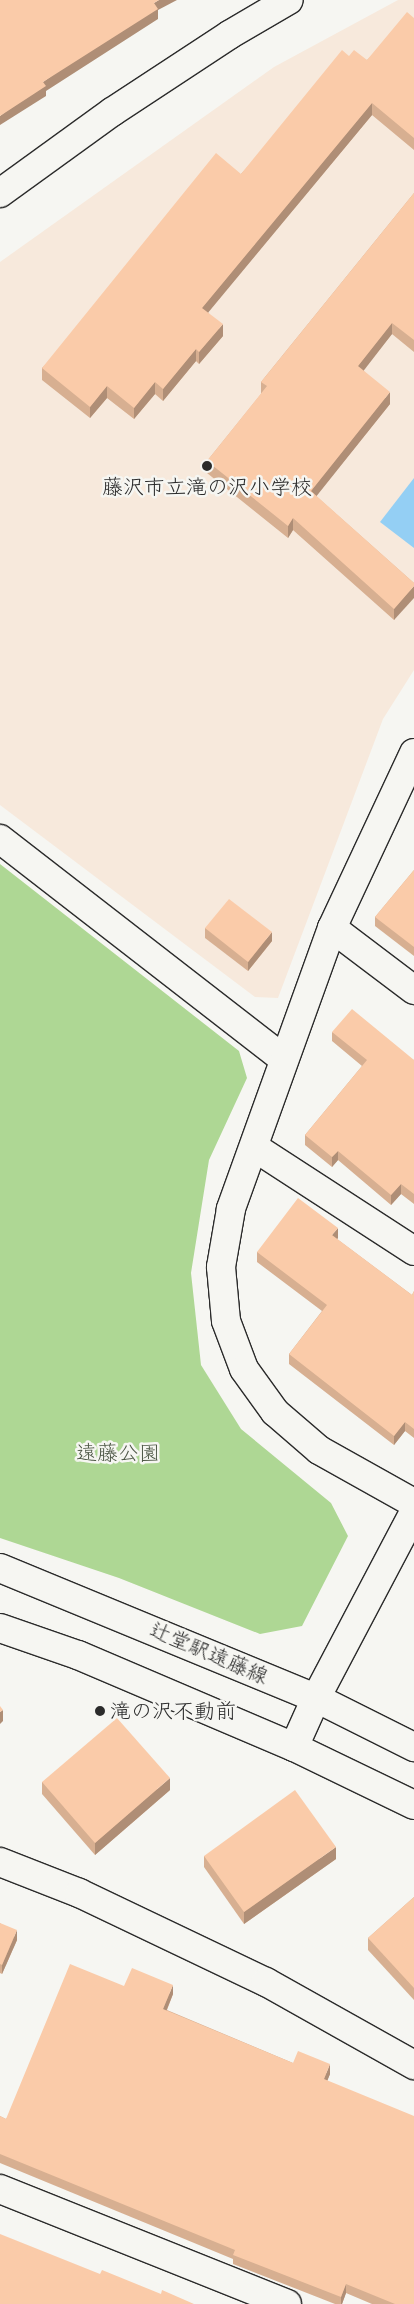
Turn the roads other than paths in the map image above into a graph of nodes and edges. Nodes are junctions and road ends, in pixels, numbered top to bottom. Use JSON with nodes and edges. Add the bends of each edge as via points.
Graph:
{"nodes":[{"id":1,"x":289,"y":0,"type":"edge"},
{"id":2,"x":0,"y":194,"type":"edge"},
{"id":3,"x":414,"y":753,"type":"edge"},
{"id":4,"x":0,"y":838,"type":"edge"},
{"id":5,"x":332,"y":928,"type":"junction"},
{"id":6,"x":414,"y":990,"type":"edge"},
{"id":7,"x":284,"y":1059,"type":"junction"},
{"id":8,"x":254,"y":1147,"type":"junction"},
{"id":9,"x":414,"y":1251,"type":"edge"},
{"id":10,"x":414,"y":1503,"type":"edge"},
{"id":11,"x":414,"y":1512,"type":"edge"},
{"id":12,"x":0,"y":1568,"type":"edge"},
{"id":13,"x":0,"y":1628,"type":"edge"},
{"id":14,"x":316,"y":1698,"type":"junction"},
{"id":15,"x":294,"y":1747,"type":"junction"},
{"id":16,"x":414,"y":1747,"type":"edge"},
{"id":17,"x":414,"y":1805,"type":"edge"},
{"id":18,"x":0,"y":1862,"type":"edge"},
{"id":19,"x":414,"y":2065,"type":"edge"},
{"id":20,"x":0,"y":2189,"type":"edge"},
{"id":21,"x":287,"y":2304,"type":"edge"}],
"edges":[{"from":1,"to":2,"type":"street","via":[[229,35],[112,112]]},
{"from":3,"to":5,"type":"street"},
{"from":4,"to":7,"type":"street"},
{"from":5,"to":6,"type":"street"},
{"from":5,"to":7,"type":"street"},
{"from":7,"to":8,"type":"street"},
{"from":8,"to":9,"type":"street"},
{"from":8,"to":10,"type":"street","via":[[231,1209],[221,1267],[226,1321],[244,1369],[275,1412],[319,1450]]},
{"from":11,"to":14,"type":"street"},
{"from":12,"to":14,"type":"street","name":"辻堂駅遠藤線"},
{"from":13,"to":15,"type":"street","via":[[78,1655]]},
{"from":14,"to":15,"type":"street"},
{"from":14,"to":16,"type":"street","name":"辻堂駅遠藤線"},
{"from":15,"to":17,"type":"street"},
{"from":18,"to":19,"type":"street","via":[[79,1892],[266,1982]]},
{"from":20,"to":21,"type":"street"}]}
